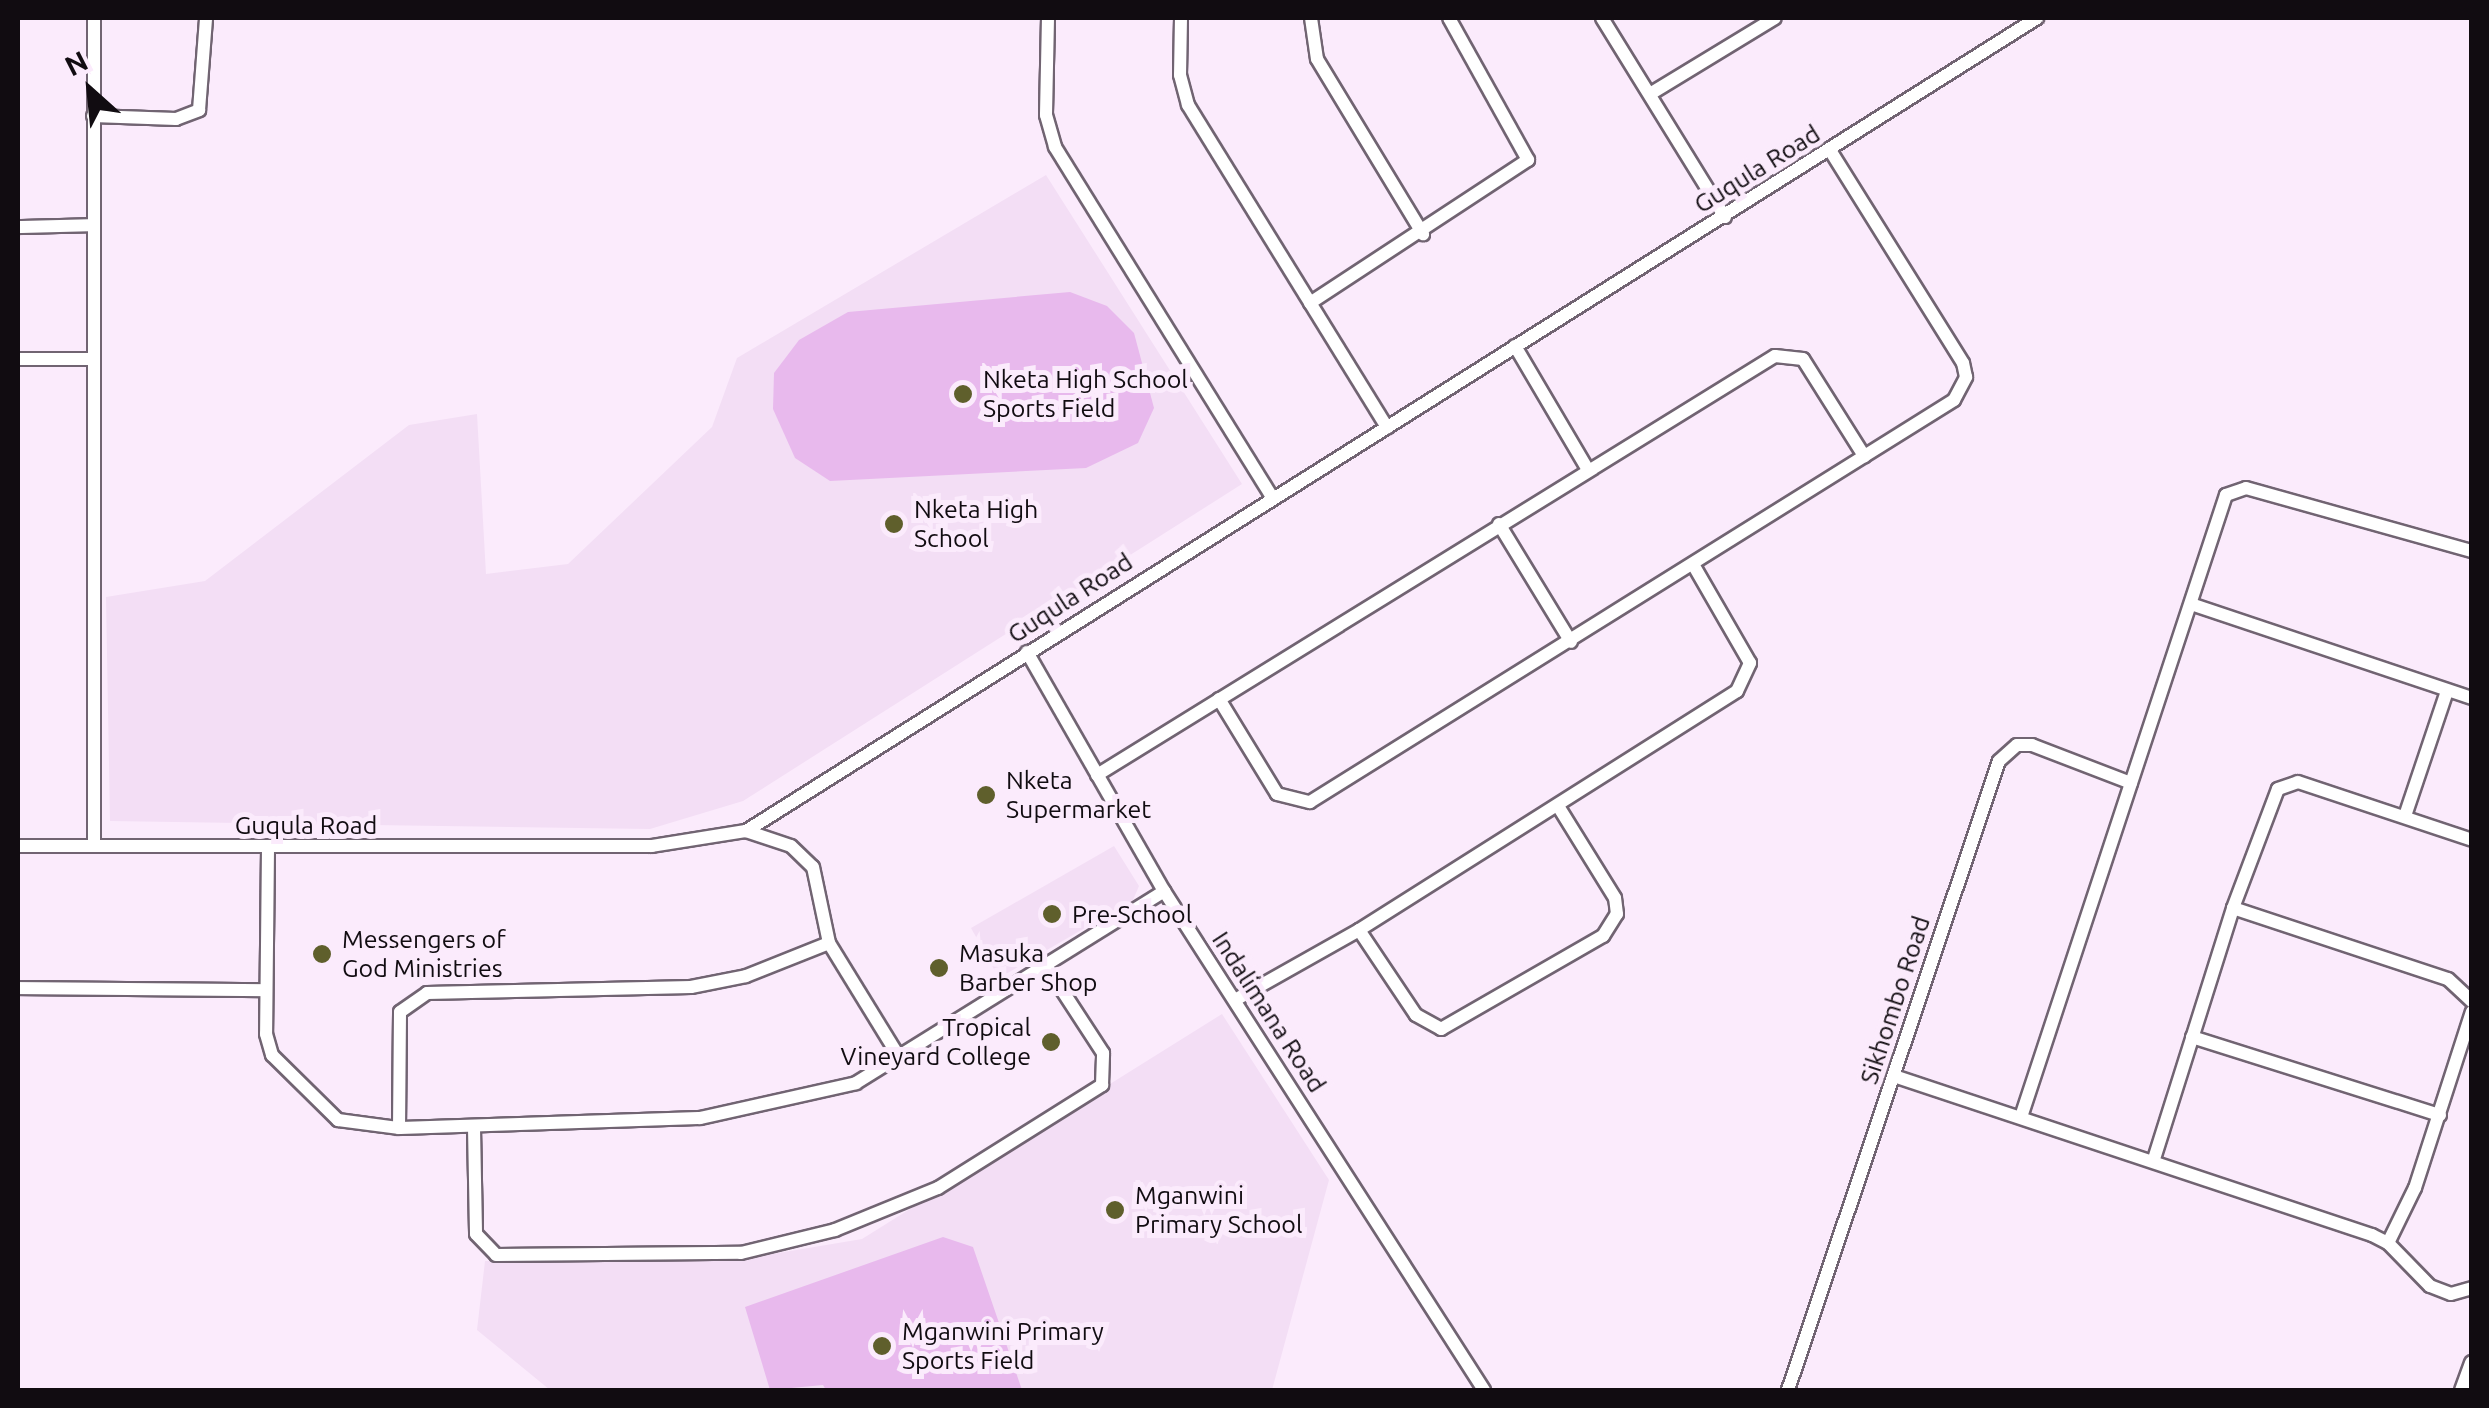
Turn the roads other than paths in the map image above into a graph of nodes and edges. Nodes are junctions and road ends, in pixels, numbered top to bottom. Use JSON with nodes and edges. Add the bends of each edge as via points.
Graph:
{"nodes":[{"id":1,"x":94,"y":18,"type":"edge"},
{"id":2,"x":206,"y":18,"type":"edge"},
{"id":3,"x":1048,"y":18,"type":"edge"},
{"id":4,"x":1181,"y":18,"type":"edge"},
{"id":5,"x":1311,"y":18,"type":"edge"},
{"id":6,"x":1449,"y":18,"type":"edge"},
{"id":7,"x":1602,"y":18,"type":"edge"},
{"id":8,"x":1775,"y":18,"type":"edge"},
{"id":9,"x":2038,"y":18,"type":"edge"},
{"id":10,"x":1756,"y":23,"type":"edge"},
{"id":11,"x":1650,"y":94,"type":"junction"},
{"id":12,"x":94,"y":116,"type":"junction"},
{"id":13,"x":1830,"y":150,"type":"junction"},
{"id":14,"x":1726,"y":217,"type":"junction"},
{"id":15,"x":92,"y":225,"type":"junction"},
{"id":16,"x":18,"y":227,"type":"edge"},
{"id":17,"x":1423,"y":234,"type":"junction"},
{"id":18,"x":1310,"y":303,"type":"junction"},
{"id":19,"x":1515,"y":346,"type":"junction"},
{"id":20,"x":18,"y":359,"type":"edge"},
{"id":21,"x":94,"y":359,"type":"junction"},
{"id":22,"x":1387,"y":427,"type":"junction"},
{"id":23,"x":1864,"y":456,"type":"junction"},
{"id":24,"x":1588,"y":470,"type":"junction"},
{"id":25,"x":1274,"y":498,"type":"junction"},
{"id":26,"x":1500,"y":524,"type":"junction"},
{"id":27,"x":2472,"y":551,"type":"edge"},
{"id":28,"x":1694,"y":566,"type":"junction"},
{"id":29,"x":2192,"y":604,"type":"junction"},
{"id":30,"x":1571,"y":642,"type":"junction"},
{"id":31,"x":1027,"y":652,"type":"junction"},
{"id":32,"x":2447,"y":691,"type":"junction"},
{"id":33,"x":2472,"y":698,"type":"edge"},
{"id":34,"x":1219,"y":699,"type":"junction"},
{"id":35,"x":1097,"y":775,"type":"junction"},
{"id":36,"x":2130,"y":784,"type":"junction"},
{"id":37,"x":1558,"y":806,"type":"junction"},
{"id":38,"x":2405,"y":816,"type":"junction"},
{"id":39,"x":746,"y":831,"type":"junction"},
{"id":40,"x":2472,"y":840,"type":"edge"},
{"id":41,"x":18,"y":846,"type":"edge"},
{"id":42,"x":94,"y":846,"type":"junction"},
{"id":43,"x":268,"y":849,"type":"junction"},
{"id":44,"x":1164,"y":891,"type":"junction"},
{"id":45,"x":2232,"y":908,"type":"junction"},
{"id":46,"x":1359,"y":930,"type":"junction"},
{"id":47,"x":829,"y":943,"type":"junction"},
{"id":48,"x":1048,"y":967,"type":"junction"},
{"id":49,"x":18,"y":988,"type":"edge"},
{"id":50,"x":265,"y":990,"type":"junction"},
{"id":51,"x":1234,"y":1000,"type":"junction"},
{"id":52,"x":2472,"y":1000,"type":"edge"},
{"id":53,"x":2472,"y":1012,"type":"edge"},
{"id":54,"x":2192,"y":1037,"type":"junction"},
{"id":55,"x":901,"y":1060,"type":"junction"},
{"id":56,"x":1894,"y":1076,"type":"junction"},
{"id":57,"x":2440,"y":1115,"type":"junction"},
{"id":58,"x":2021,"y":1116,"type":"junction"},
{"id":59,"x":398,"y":1128,"type":"junction"},
{"id":60,"x":474,"y":1128,"type":"junction"},
{"id":61,"x":2154,"y":1159,"type":"junction"},
{"id":62,"x":2388,"y":1242,"type":"junction"},
{"id":63,"x":2472,"y":1288,"type":"edge"},
{"id":64,"x":2472,"y":1363,"type":"edge"},
{"id":65,"x":1484,"y":1390,"type":"edge"},
{"id":66,"x":1788,"y":1390,"type":"edge"},
{"id":67,"x":2462,"y":1390,"type":"edge"}],
"edges":[{"from":1,"to":12,"type":"street"},
{"from":2,"to":12,"type":"street","via":[[198,110],[176,119]]},
{"from":3,"to":25,"type":"street","via":[[1046,114],[1055,147]]},
{"from":4,"to":18,"type":"street","via":[[1180,75],[1188,105]]},
{"from":5,"to":17,"type":"street","via":[[1317,59]]},
{"from":6,"to":17,"type":"street","via":[[1528,160]]},
{"from":7,"to":11,"type":"street"},
{"from":8,"to":10,"type":"street"},
{"from":9,"to":13,"type":"street","name":"Guqula Road"},
{"from":10,"to":11,"type":"street"},
{"from":11,"to":14,"type":"street"},
{"from":12,"to":15,"type":"street"},
{"from":13,"to":14,"type":"street","name":"Guqula Road"},
{"from":13,"to":23,"type":"street","via":[[1966,370],[1954,400]]},
{"from":14,"to":19,"type":"street","name":"Guqula Road"},
{"from":15,"to":16,"type":"street"},
{"from":15,"to":21,"type":"street"},
{"from":17,"to":18,"type":"street"},
{"from":18,"to":22,"type":"street"},
{"from":19,"to":22,"type":"street","name":"Guqula Road"},
{"from":19,"to":24,"type":"street"},
{"from":20,"to":21,"type":"street"},
{"from":21,"to":42,"type":"street"},
{"from":22,"to":25,"type":"street","name":"Guqula Road"},
{"from":23,"to":24,"type":"street","via":[[1806,363],[1783,353]]},
{"from":23,"to":28,"type":"street"},
{"from":24,"to":26,"type":"street"},
{"from":25,"to":31,"type":"street","name":"Guqula Road"},
{"from":26,"to":30,"type":"street"},
{"from":26,"to":34,"type":"street"},
{"from":27,"to":29,"type":"street","via":[[2238,488],[2223,500]]},
{"from":28,"to":30,"type":"street"},
{"from":28,"to":37,"type":"street","via":[[1744,648],[1750,676],[1737,691]]},
{"from":29,"to":32,"type":"street"},
{"from":29,"to":36,"type":"street"},
{"from":30,"to":34,"type":"street","via":[[1310,802],[1277,794]]},
{"from":31,"to":35,"type":"street","name":"Indalimana Road"},
{"from":31,"to":39,"type":"street","name":"Guqula Road"},
{"from":32,"to":33,"type":"street"},
{"from":32,"to":38,"type":"street"},
{"from":34,"to":35,"type":"street"},
{"from":35,"to":44,"type":"street","name":"Indalimana Road"},
{"from":36,"to":56,"type":"street","name":"Sikhombo Road","via":[[2032,745],[2005,753]]},
{"from":36,"to":58,"type":"street"},
{"from":37,"to":46,"type":"street"},
{"from":37,"to":46,"type":"street","via":[[1614,898],[1618,914],[1603,936],[1441,1029],[1416,1015]]},
{"from":38,"to":40,"type":"street"},
{"from":38,"to":45,"type":"street","via":[[2298,782],[2284,785],[2270,798]]},
{"from":39,"to":43,"type":"street","name":"Guqula Road","via":[[652,846]]},
{"from":39,"to":47,"type":"street","via":[[791,846],[813,867]]},
{"from":41,"to":42,"type":"street","name":"Guqula Road"},
{"from":42,"to":43,"type":"street","name":"Guqula Road"},
{"from":43,"to":50,"type":"street"},
{"from":44,"to":48,"type":"street"},
{"from":44,"to":51,"type":"street","name":"Indalimana Road"},
{"from":45,"to":52,"type":"street","via":[[2448,979]]},
{"from":45,"to":54,"type":"street"},
{"from":46,"to":51,"type":"street"},
{"from":47,"to":55,"type":"street"},
{"from":47,"to":59,"type":"street","via":[[746,976],[691,986],[427,993],[400,1012]]},
{"from":48,"to":55,"type":"street"},
{"from":48,"to":60,"type":"street","via":[[1103,1053],[1102,1085],[918,1199],[834,1230],[741,1254],[496,1255],[485,1251],[476,1234]]},
{"from":49,"to":50,"type":"street"},
{"from":50,"to":59,"type":"street","via":[[268,1045],[285,1072],[338,1120]]},
{"from":51,"to":65,"type":"street","name":"Indalimana Road"},
{"from":53,"to":57,"type":"street"},
{"from":54,"to":57,"type":"street"},
{"from":54,"to":61,"type":"street"},
{"from":55,"to":60,"type":"street","via":[[856,1082],[723,1115]]},
{"from":56,"to":58,"type":"street"},
{"from":56,"to":66,"type":"street","name":"Sikhombo Road"},
{"from":57,"to":62,"type":"street"},
{"from":58,"to":61,"type":"street"},
{"from":59,"to":60,"type":"street"},
{"from":61,"to":62,"type":"street"},
{"from":62,"to":63,"type":"street","via":[[2430,1286],[2455,1294]]},
{"from":64,"to":67,"type":"street"}]}
